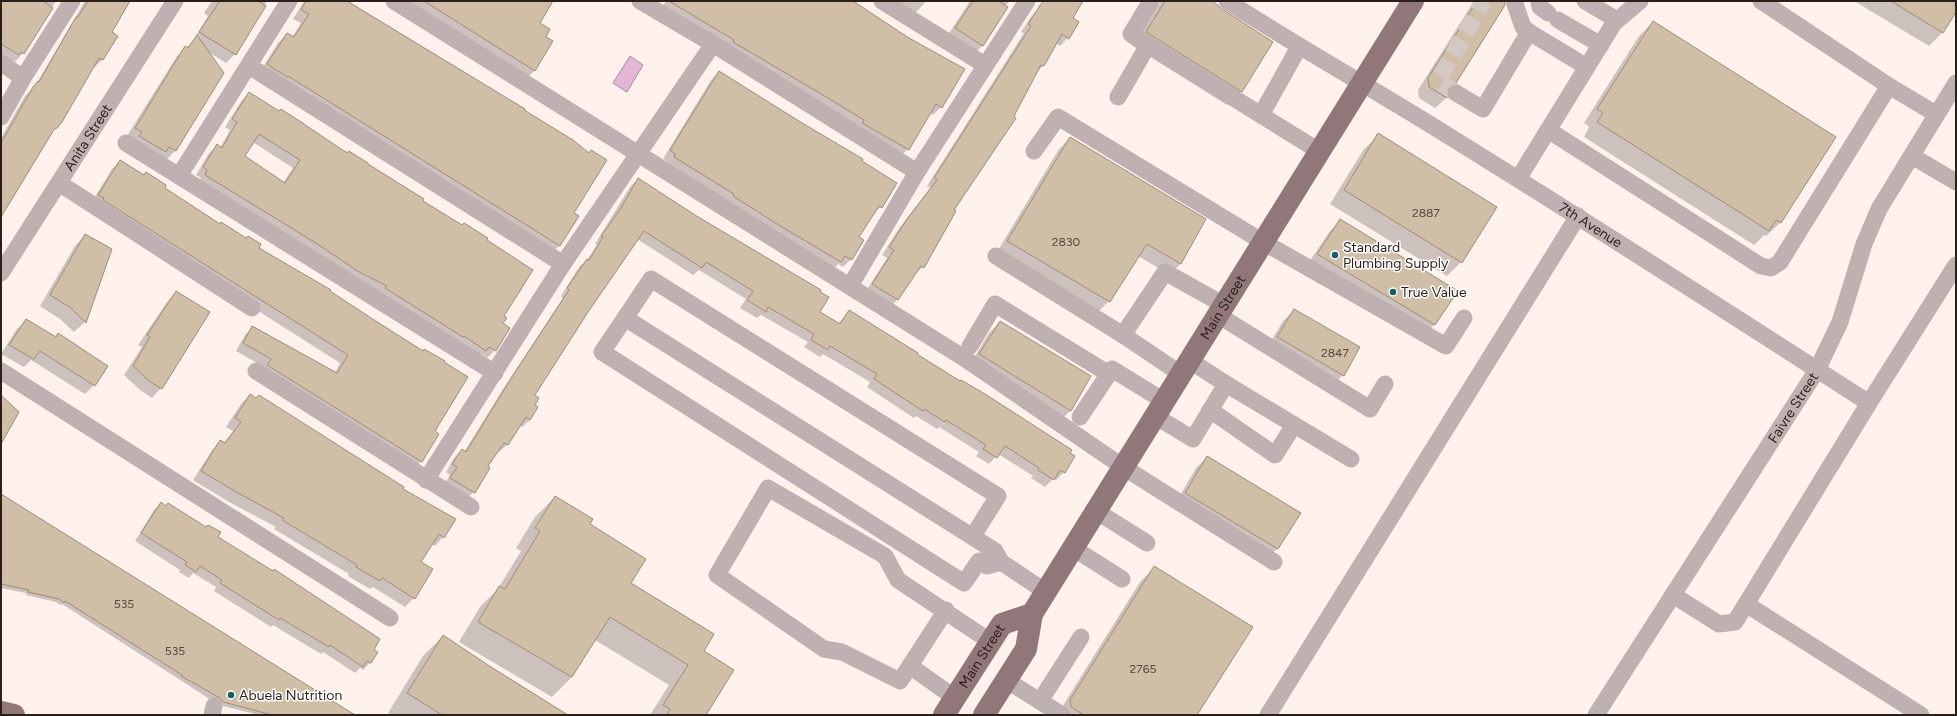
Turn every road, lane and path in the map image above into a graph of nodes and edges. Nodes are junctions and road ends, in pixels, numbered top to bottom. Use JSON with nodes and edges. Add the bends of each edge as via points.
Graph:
{"nodes":[{"id":1,"x":72,"y":1,"type":"edge"},
{"id":2,"x":175,"y":1,"type":"edge"},
{"id":3,"x":289,"y":1,"type":"edge"},
{"id":4,"x":394,"y":1,"type":"edge"},
{"id":5,"x":640,"y":1,"type":"edge"},
{"id":6,"x":882,"y":1,"type":"edge"},
{"id":7,"x":1027,"y":1,"type":"edge"},
{"id":8,"x":1151,"y":1,"type":"edge"},
{"id":9,"x":1227,"y":1,"type":"edge"},
{"id":10,"x":1514,"y":1,"type":"edge"},
{"id":11,"x":1584,"y":1,"type":"edge"},
{"id":12,"x":1640,"y":1,"type":"edge"},
{"id":13,"x":1761,"y":1,"type":"edge"},
{"id":14,"x":1407,"y":3,"type":"edge"},
{"id":15,"x":1548,"y":11,"type":"edge"},
{"id":16,"x":1617,"y":20,"type":"junction"},
{"id":17,"x":1529,"y":32,"type":"junction"},
{"id":18,"x":713,"y":44,"type":"junction"},
{"id":19,"x":1148,"y":45,"type":"junction"},
{"id":20,"x":1601,"y":45,"type":"junction"},
{"id":21,"x":1299,"y":47,"type":"junction"},
{"id":22,"x":1,"y":63,"type":"edge"},
{"id":23,"x":985,"y":65,"type":"junction"},
{"id":24,"x":249,"y":66,"type":"junction"},
{"id":25,"x":1587,"y":67,"type":"junction"},
{"id":26,"x":23,"y":78,"type":"junction"},
{"id":27,"x":1362,"y":82,"type":"junction"},
{"id":28,"x":1956,"y":83,"type":"edge"},
{"id":29,"x":1889,"y":86,"type":"junction"},
{"id":30,"x":1456,"y":93,"type":"tunnel mouth"},
{"id":31,"x":1118,"y":96,"type":"dead end"},
{"id":32,"x":1936,"y":114,"type":"junction"},
{"id":33,"x":1261,"y":115,"type":"junction"},
{"id":34,"x":1,"y":117,"type":"edge"},
{"id":35,"x":1548,"y":130,"type":"junction"},
{"id":36,"x":126,"y":143,"type":"dead end"},
{"id":37,"x":1034,"y":151,"type":"dead end"},
{"id":38,"x":1319,"y":151,"type":"junction"},
{"id":39,"x":640,"y":154,"type":"junction"},
{"id":40,"x":1912,"y":156,"type":"junction"},
{"id":41,"x":917,"y":172,"type":"junction"},
{"id":42,"x":179,"y":176,"type":"junction"},
{"id":43,"x":1518,"y":179,"type":"junction"},
{"id":44,"x":1956,"y":182,"type":"edge"},
{"id":45,"x":59,"y":183,"type":"junction"},
{"id":46,"x":1578,"y":216,"type":"junction"},
{"id":47,"x":1263,"y":242,"type":"junction"},
{"id":48,"x":996,"y":256,"type":"dead end"},
{"id":49,"x":563,"y":264,"type":"junction"},
{"id":50,"x":1956,"y":265,"type":"edge"},
{"id":51,"x":1,"y":273,"type":"edge"},
{"id":52,"x":850,"y":286,"type":"junction"},
{"id":53,"x":252,"y":308,"type":"dead end"},
{"id":54,"x":1221,"y":310,"type":"junction"},
{"id":55,"x":625,"y":318,"type":"junction"},
{"id":56,"x":1464,"y":318,"type":"dead end"},
{"id":57,"x":1123,"y":336,"type":"junction"},
{"id":58,"x":970,"y":346,"type":"dead end"},
{"id":59,"x":1185,"y":367,"type":"junction"},
{"id":60,"x":1817,"y":370,"type":"junction"},
{"id":61,"x":1,"y":371,"type":"edge"},
{"id":62,"x":256,"y":371,"type":"dead end"},
{"id":63,"x":495,"y":373,"type":"junction"},
{"id":64,"x":1109,"y":374,"type":"junction"},
{"id":65,"x":1226,"y":384,"type":"junction"},
{"id":66,"x":1385,"y":384,"type":"dead end"},
{"id":67,"x":1869,"y":404,"type":"junction"},
{"id":68,"x":1160,"y":408,"type":"junction"},
{"id":69,"x":1210,"y":410,"type":"junction"},
{"id":70,"x":1080,"y":417,"type":"dead end"},
{"id":71,"x":1294,"y":425,"type":"junction"},
{"id":72,"x":1351,"y":459,"type":"dead end"},
{"id":73,"x":1123,"y":467,"type":"junction"},
{"id":74,"x":426,"y":480,"type":"junction"},
{"id":75,"x":471,"y":507,"type":"dead end"},
{"id":76,"x":1096,"y":511,"type":"junction"},
{"id":77,"x":971,"y":529,"type":"junction"},
{"id":78,"x":1147,"y":543,"type":"dead end"},
{"id":79,"x":1073,"y":548,"type":"junction"},
{"id":80,"x":1001,"y":562,"type":"junction"},
{"id":81,"x":1274,"y":562,"type":"dead end"},
{"id":82,"x":1122,"y":579,"type":"dead end"},
{"id":83,"x":1046,"y":592,"type":"junction"},
{"id":84,"x":1673,"y":595,"type":"junction"},
{"id":85,"x":1746,"y":604,"type":"junction"},
{"id":86,"x":946,"y":610,"type":"junction"},
{"id":87,"x":1032,"y":614,"type":"junction"},
{"id":88,"x":390,"y":618,"type":"dead end"},
{"id":89,"x":1081,"y":637,"type":"dead end"},
{"id":90,"x":991,"y":642,"type":"junction"},
{"id":91,"x":910,"y":666,"type":"junction"},
{"id":92,"x":1006,"y":680,"type":"junction"},
{"id":93,"x":1040,"y":701,"type":"junction"},
{"id":94,"x":950,"y":706,"type":"edge"},
{"id":95,"x":1,"y":712,"type":"edge"},
{"id":96,"x":991,"y":712,"type":"edge"},
{"id":97,"x":14,"y":715,"type":"edge"},
{"id":98,"x":1062,"y":715,"type":"edge"},
{"id":99,"x":1268,"y":715,"type":"edge"},
{"id":100,"x":1596,"y":715,"type":"edge"},
{"id":101,"x":1921,"y":715,"type":"edge"}],
"edges":[{"from":1,"to":26,"type":"street"},
{"from":2,"to":45,"type":"street","name":"Anita Street"},
{"from":3,"to":24,"type":"street"},
{"from":4,"to":39,"type":"street"},
{"from":5,"to":18,"type":"street"},
{"from":6,"to":23,"type":"street"},
{"from":7,"to":23,"type":"street"},
{"from":8,"to":19,"type":"street","via":[[1131,34]]},
{"from":9,"to":21,"type":"street","name":"7th Avenue"},
{"from":10,"to":17,"type":"street","via":[[1523,27]]},
{"from":11,"to":16,"type":"street"},
{"from":12,"to":16,"type":"street"},
{"from":13,"to":29,"type":"street"},
{"from":14,"to":27,"type":"main road","name":"Main Street"},
{"from":15,"to":20,"type":"street"},
{"from":16,"to":20,"type":"street"},
{"from":17,"to":25,"type":"street"},
{"from":17,"to":30,"type":"street","via":[[1483,109]]},
{"from":18,"to":39,"type":"street"},
{"from":18,"to":41,"type":"street"},
{"from":19,"to":31,"type":"street"},
{"from":19,"to":33,"type":"street"},
{"from":20,"to":25,"type":"street"},
{"from":21,"to":27,"type":"street","name":"7th Avenue"},
{"from":21,"to":33,"type":"street"},
{"from":22,"to":26,"type":"street"},
{"from":23,"to":41,"type":"street"},
{"from":24,"to":42,"type":"street"},
{"from":24,"to":49,"type":"street"},
{"from":25,"to":35,"type":"street"},
{"from":26,"to":34,"type":"street"},
{"from":27,"to":38,"type":"main road","name":"Main Street"},
{"from":27,"to":43,"type":"street","name":"7th Avenue"},
{"from":28,"to":32,"type":"street","name":"Faivre Street"},
{"from":29,"to":32,"type":"street"},
{"from":29,"to":35,"type":"street","via":[[1780,262],[1771,268],[1761,266]]},
{"from":32,"to":40,"type":"street","name":"Faivre Street"},
{"from":33,"to":38,"type":"street"},
{"from":35,"to":43,"type":"street"},
{"from":36,"to":42,"type":"street"},
{"from":37,"to":47,"type":"street","via":[[1058,117]]},
{"from":38,"to":47,"type":"main road","name":"Main Street"},
{"from":39,"to":49,"type":"street"},
{"from":39,"to":52,"type":"street"},
{"from":40,"to":44,"type":"street"},
{"from":40,"to":60,"type":"street","name":"Faivre Street","via":[[1880,209],[1864,244],[1840,322]]},
{"from":41,"to":52,"type":"street"},
{"from":42,"to":63,"type":"street"},
{"from":43,"to":46,"type":"street","name":"7th Avenue"},
{"from":45,"to":51,"type":"street","name":"Anita Street"},
{"from":45,"to":53,"type":"street"},
{"from":46,"to":60,"type":"street","name":"7th Avenue"},
{"from":46,"to":99,"type":"street"},
{"from":47,"to":54,"type":"main road","name":"Main Street"},
{"from":47,"to":56,"type":"street","via":[[1446,346]]},
{"from":48,"to":57,"type":"street"},
{"from":49,"to":63,"type":"street"},
{"from":50,"to":67,"type":"street"},
{"from":52,"to":73,"type":"street","via":[[964,358]]},
{"from":54,"to":57,"type":"street","via":[[1165,272]]},
{"from":54,"to":59,"type":"main road","name":"Main Street"},
{"from":54,"to":66,"type":"street","via":[[1370,409]]},
{"from":55,"to":77,"type":"street"},
{"from":55,"to":77,"type":"street","via":[[652,279],[998,496]]},
{"from":55,"to":80,"type":"street","via":[[602,352],[964,583],[979,561],[987,566]]},
{"from":57,"to":59,"type":"street"},
{"from":58,"to":64,"type":"street","via":[[995,304]]},
{"from":59,"to":65,"type":"street"},
{"from":59,"to":68,"type":"main road","name":"Main Street"},
{"from":60,"to":67,"type":"street","name":"7th Avenue"},
{"from":60,"to":84,"type":"street","name":"Faivre Street"},
{"from":61,"to":88,"type":"street"},
{"from":62,"to":74,"type":"street"},
{"from":63,"to":74,"type":"street"},
{"from":64,"to":68,"type":"street","via":[[1112,369]]},
{"from":64,"to":70,"type":"street"},
{"from":65,"to":69,"type":"street"},
{"from":65,"to":71,"type":"street"},
{"from":67,"to":85,"type":"street"},
{"from":68,"to":69,"type":"street","via":[[1193,439]]},
{"from":68,"to":73,"type":"main road","name":"Main Street"},
{"from":69,"to":71,"type":"street","via":[[1275,455]]},
{"from":71,"to":72,"type":"street"},
{"from":73,"to":76,"type":"main road","name":"Main Street"},
{"from":73,"to":81,"type":"street"},
{"from":74,"to":75,"type":"street"},
{"from":76,"to":78,"type":"street"},
{"from":76,"to":79,"type":"main road","name":"Main Street"},
{"from":77,"to":80,"type":"street","via":[[995,551]]},
{"from":79,"to":82,"type":"street"},
{"from":79,"to":83,"type":"main road","name":"Main Street"},
{"from":80,"to":83,"type":"street"},
{"from":83,"to":87,"type":"main road","name":"Main Street"},
{"from":84,"to":85,"type":"street","via":[[1719,624],[1734,622]]},
{"from":84,"to":100,"type":"street","name":"Faivre Street"},
{"from":85,"to":101,"type":"street"},
{"from":86,"to":90,"type":"street"},
{"from":86,"to":91,"type":"street"},
{"from":86,"to":91,"type":"street","via":[[898,580],[885,556],[768,488],[717,575],[824,649],[842,652],[900,681]]},
{"from":87,"to":90,"type":"main road","name":"Main Street","via":[[1002,624]]},
{"from":87,"to":92,"type":"main road","name":"Main Street","via":[[1026,649]]},
{"from":89,"to":93,"type":"street"},
{"from":90,"to":94,"type":"main road","name":"Main Street"},
{"from":91,"to":94,"type":"street"},
{"from":92,"to":93,"type":"street"},
{"from":92,"to":96,"type":"main road","name":"Main Street"},
{"from":93,"to":98,"type":"street"},
{"from":95,"to":97,"type":"main road"}]}
